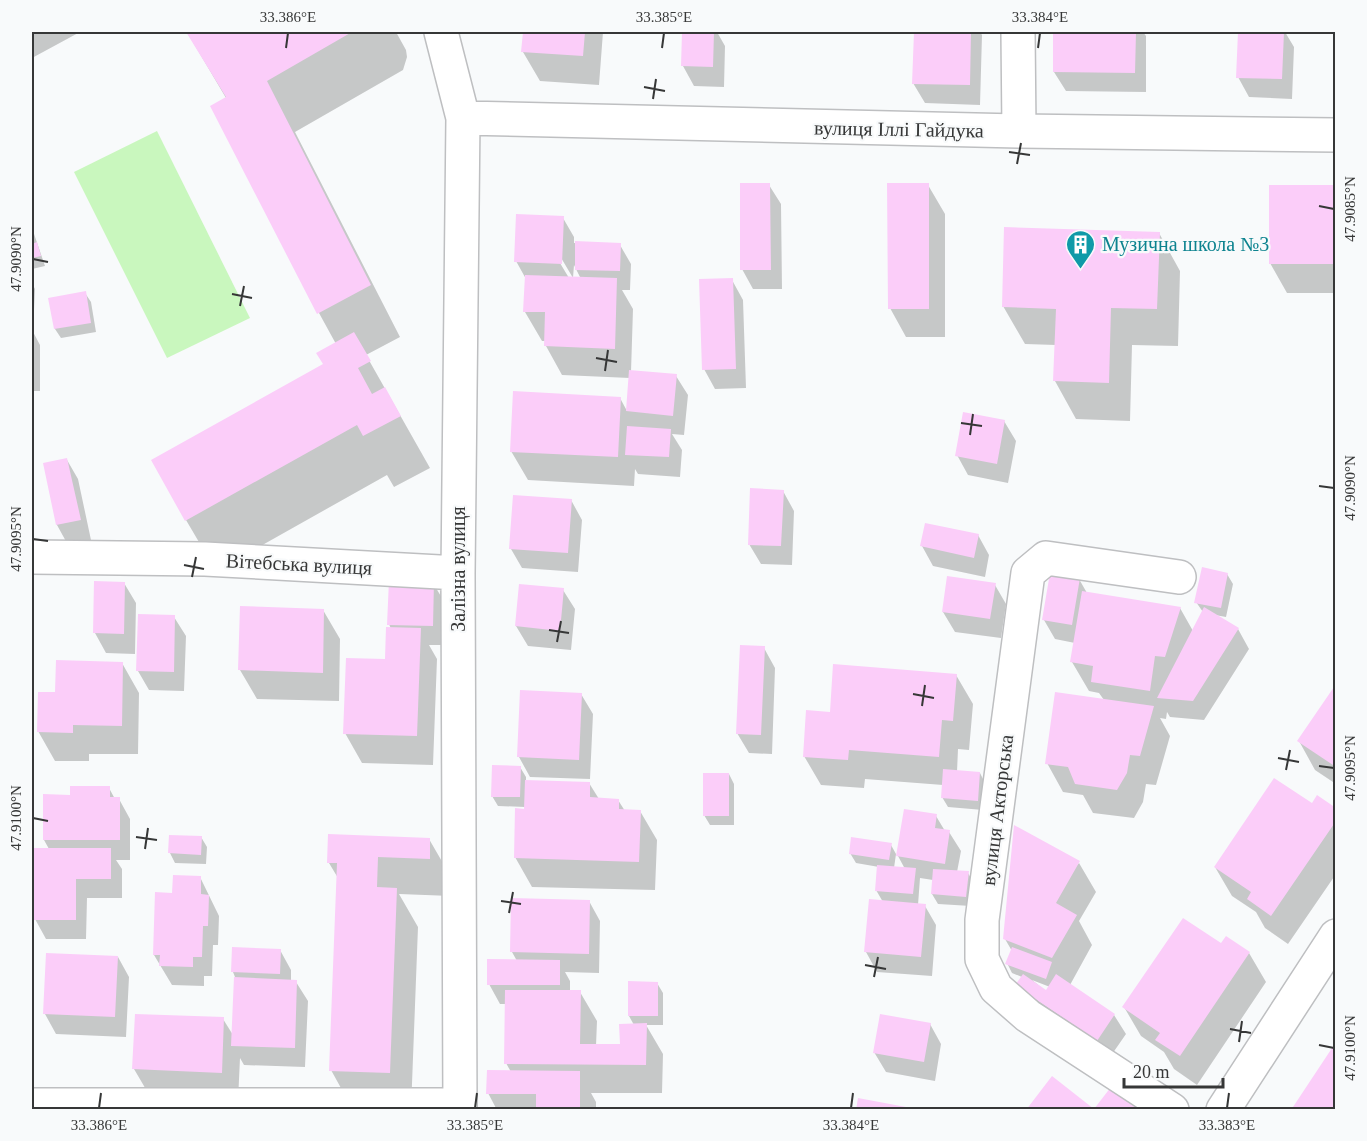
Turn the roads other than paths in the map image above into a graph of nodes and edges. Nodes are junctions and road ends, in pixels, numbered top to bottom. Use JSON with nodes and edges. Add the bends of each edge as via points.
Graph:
{"nodes":[{"id":1,"x":441,"y":32,"type":"edge"},
{"id":2,"x":1018,"y":32,"type":"edge"},
{"id":3,"x":463,"y":118,"type":"junction"},
{"id":4,"x":1018,"y":131,"type":"junction"},
{"id":5,"x":1335,"y":135,"type":"edge"},
{"id":6,"x":32,"y":557,"type":"edge"},
{"id":7,"x":458,"y":573,"type":"junction"},
{"id":8,"x":1179,"y":578,"type":"dead end"},
{"id":9,"x":1335,"y":936,"type":"edge"},
{"id":10,"x":32,"y":1105,"type":"edge"},
{"id":11,"x":460,"y":1107,"type":"edge"},
{"id":12,"x":1172,"y":1110,"type":"edge"},
{"id":13,"x":1223,"y":1110,"type":"edge"}],
"edges":[{"from":1,"to":3,"type":"street","name":"Залізна вулиця"},
{"from":2,"to":4,"type":"street"},
{"from":3,"to":4,"type":"street","name":"вулиця Іллі Гайдука"},
{"from":3,"to":7,"type":"street","name":"Залізна вулиця"},
{"from":4,"to":5,"type":"street","name":"вулиця Іллі Гайдука"},
{"from":6,"to":7,"type":"street","name":"Вітебська вулиця","via":[[205,560]]},
{"from":7,"to":11,"type":"street","name":"Залізна вулиця"},
{"from":8,"to":12,"type":"street","name":"вулиця Акторська","via":[[1046,558],[1028,573],[982,920],[982,959],[996,988],[1028,1016]]},
{"from":9,"to":13,"type":"street"},
{"from":10,"to":11,"type":"street"}]}
